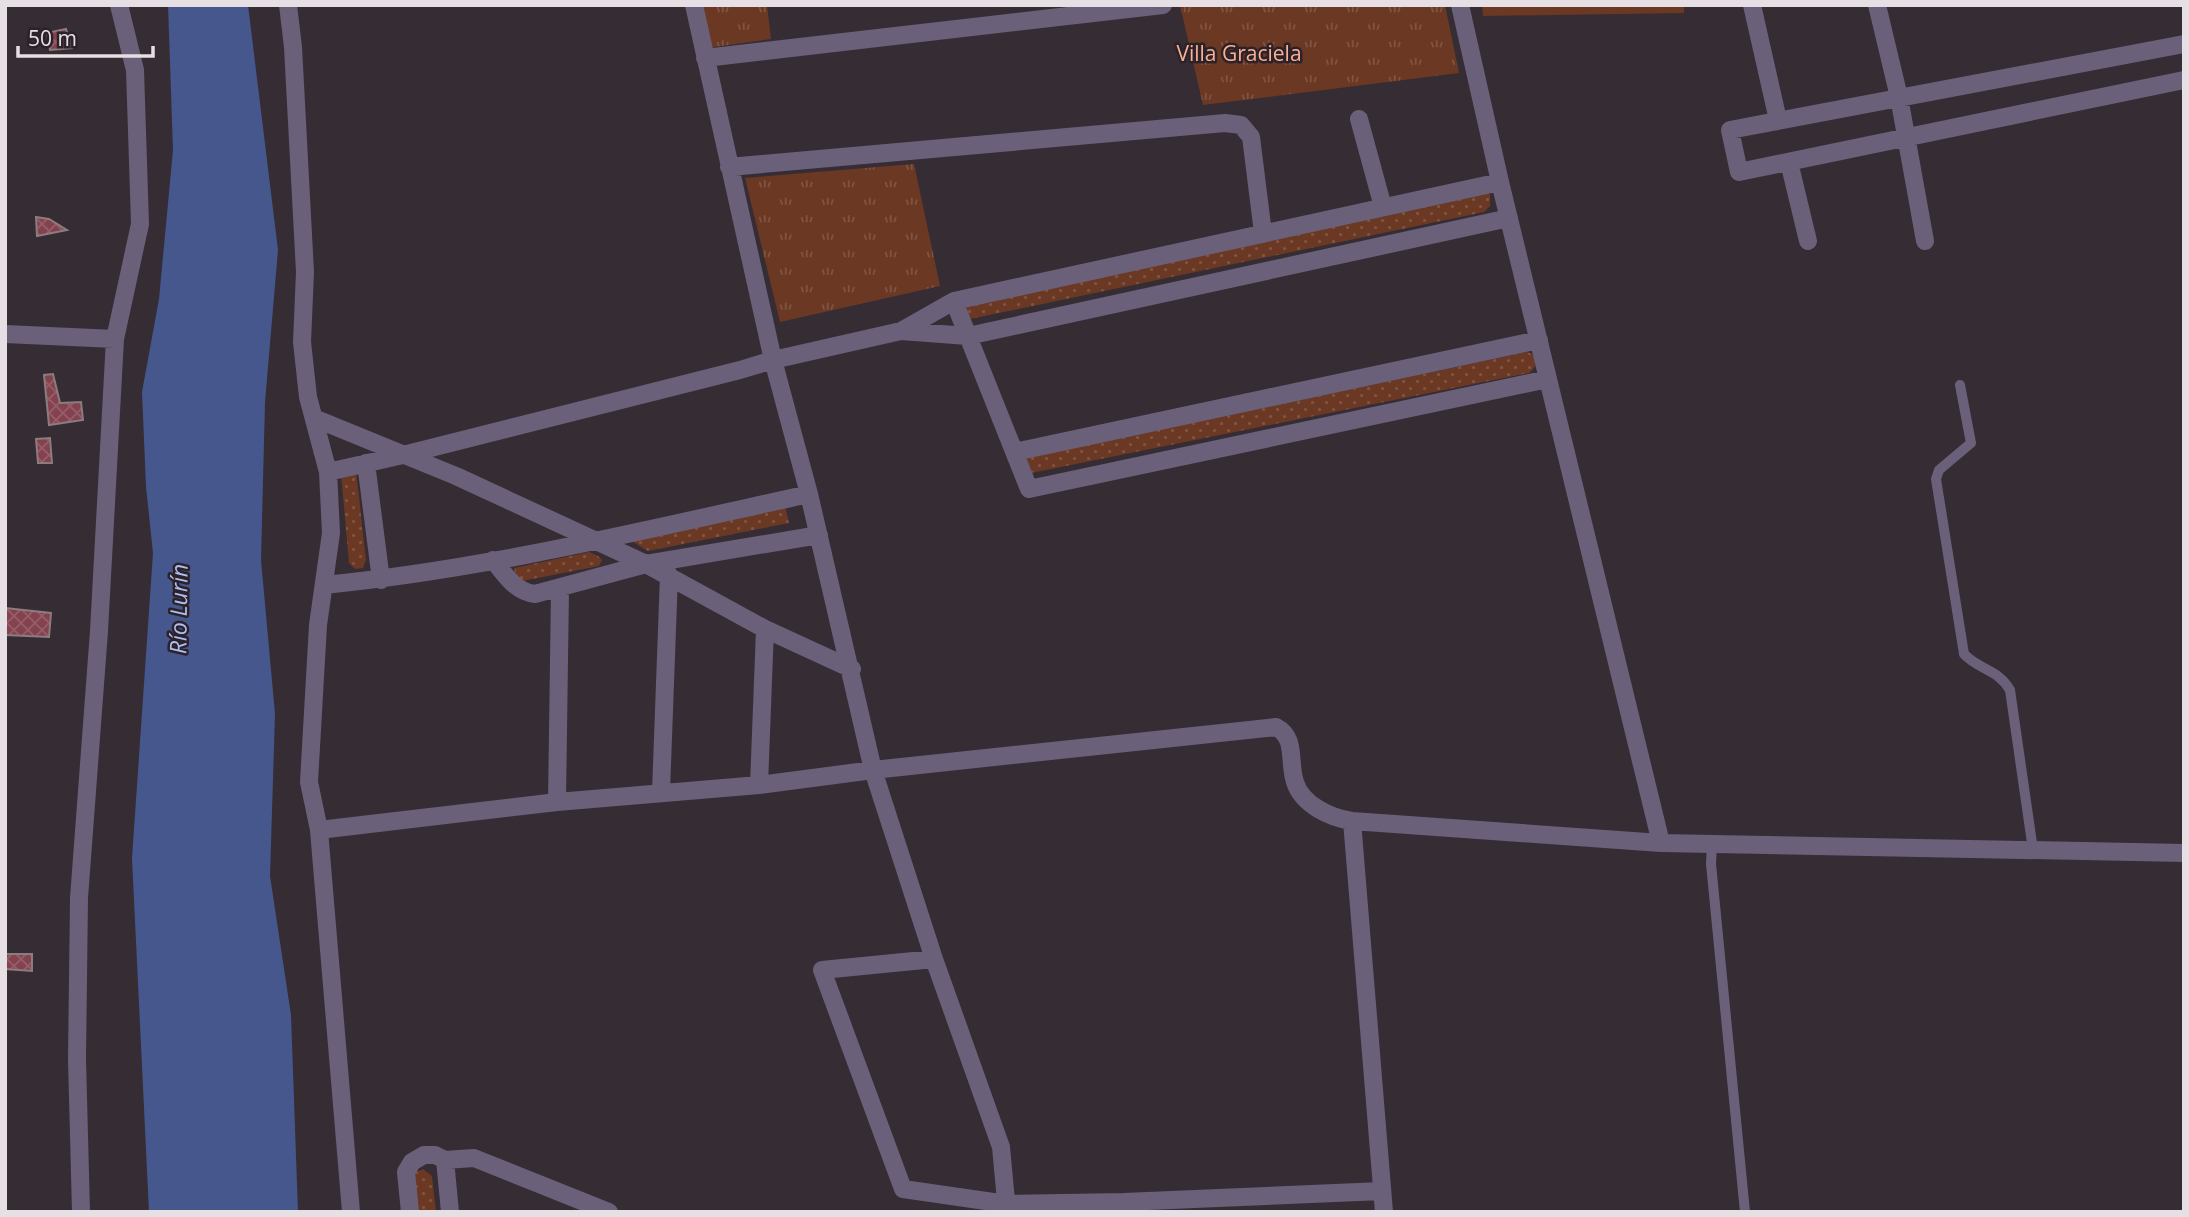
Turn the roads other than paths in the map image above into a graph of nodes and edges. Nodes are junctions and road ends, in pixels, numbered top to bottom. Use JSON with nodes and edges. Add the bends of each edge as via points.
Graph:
{"nodes":[{"id":1,"x":119,"y":5,"type":"edge"},
{"id":2,"x":288,"y":5,"type":"edge"},
{"id":3,"x":694,"y":5,"type":"edge"},
{"id":4,"x":1163,"y":5,"type":"edge"},
{"id":5,"x":1460,"y":5,"type":"edge"},
{"id":6,"x":1752,"y":5,"type":"edge"},
{"id":7,"x":1877,"y":5,"type":"edge"},
{"id":8,"x":1120,"y":8,"type":"edge"},
{"id":9,"x":2184,"y":44,"type":"edge"},
{"id":10,"x":705,"y":58,"type":"junction"},
{"id":11,"x":2184,"y":80,"type":"edge"},
{"id":12,"x":1899,"y":97,"type":"junction"},
{"id":13,"x":1359,"y":119,"type":"dead end"},
{"id":14,"x":1778,"y":120,"type":"junction"},
{"id":15,"x":1905,"y":138,"type":"junction"},
{"id":16,"x":1788,"y":162,"type":"junction"},
{"id":17,"x":729,"y":167,"type":"junction"},
{"id":18,"x":1500,"y":182,"type":"junction"},
{"id":19,"x":1383,"y":207,"type":"junction"},
{"id":20,"x":1509,"y":218,"type":"junction"},
{"id":21,"x":1263,"y":233,"type":"junction"},
{"id":22,"x":1808,"y":241,"type":"dead end"},
{"id":23,"x":1925,"y":241,"type":"dead end"},
{"id":24,"x":954,"y":301,"type":"junction"},
{"id":25,"x":901,"y":331,"type":"junction"},
{"id":26,"x":5,"y":334,"type":"edge"},
{"id":27,"x":968,"y":336,"type":"junction"},
{"id":28,"x":115,"y":340,"type":"junction"},
{"id":29,"x":1539,"y":340,"type":"junction"},
{"id":30,"x":773,"y":360,"type":"junction"},
{"id":31,"x":1548,"y":379,"type":"junction"},
{"id":32,"x":1960,"y":385,"type":"dead end"},
{"id":33,"x":314,"y":418,"type":"junction"},
{"id":34,"x":1015,"y":452,"type":"junction"},
{"id":35,"x":404,"y":455,"type":"junction"},
{"id":36,"x":366,"y":463,"type":"junction"},
{"id":37,"x":328,"y":472,"type":"junction"},
{"id":38,"x":809,"y":494,"type":"junction"},
{"id":39,"x":819,"y":535,"type":"junction"},
{"id":40,"x":593,"y":541,"type":"junction"},
{"id":41,"x":493,"y":560,"type":"junction"},
{"id":42,"x":646,"y":564,"type":"junction"},
{"id":43,"x":669,"y":575,"type":"junction"},
{"id":44,"x":382,"y":580,"type":"junction"},
{"id":45,"x":324,"y":585,"type":"junction"},
{"id":46,"x":560,"y":589,"type":"junction"},
{"id":47,"x":765,"y":629,"type":"junction"},
{"id":48,"x":852,"y":668,"type":"junction"},
{"id":49,"x":873,"y":770,"type":"junction"},
{"id":50,"x":759,"y":785,"type":"junction"},
{"id":51,"x":662,"y":792,"type":"junction"},
{"id":52,"x":557,"y":802,"type":"junction"},
{"id":53,"x":1352,"y":821,"type":"junction"},
{"id":54,"x":319,"y":830,"type":"junction"},
{"id":55,"x":1661,"y":843,"type":"junction"},
{"id":56,"x":1712,"y":844,"type":"junction"},
{"id":57,"x":2034,"y":850,"type":"junction"},
{"id":58,"x":2184,"y":853,"type":"edge"},
{"id":59,"x":934,"y":959,"type":"junction"},
{"id":60,"x":445,"y":1160,"type":"junction"},
{"id":61,"x":1382,"y":1191,"type":"junction"},
{"id":62,"x":1253,"y":1204,"type":"edge"},
{"id":63,"x":1125,"y":1207,"type":"edge"},
{"id":64,"x":1007,"y":1208,"type":"edge"},
{"id":65,"x":81,"y":1212,"type":"edge"},
{"id":66,"x":351,"y":1212,"type":"edge"},
{"id":67,"x":410,"y":1212,"type":"edge"},
{"id":68,"x":450,"y":1212,"type":"edge"},
{"id":69,"x":609,"y":1212,"type":"edge"},
{"id":70,"x":1384,"y":1212,"type":"edge"},
{"id":71,"x":1745,"y":1212,"type":"edge"}],
"edges":[{"from":1,"to":28,"type":"street","via":[[135,70],[140,224]]},
{"from":2,"to":33,"type":"street","via":[[305,272],[302,342]]},
{"from":3,"to":10,"type":"street"},
{"from":4,"to":8,"type":"street"},
{"from":5,"to":18,"type":"street"},
{"from":6,"to":14,"type":"street"},
{"from":7,"to":12,"type":"street"},
{"from":8,"to":10,"type":"street"},
{"from":9,"to":12,"type":"street"},
{"from":10,"to":17,"type":"street"},
{"from":11,"to":15,"type":"street"},
{"from":12,"to":14,"type":"street"},
{"from":12,"to":15,"type":"street"},
{"from":13,"to":19,"type":"street"},
{"from":14,"to":16,"type":"street","via":[[1730,131],[1739,173]]},
{"from":15,"to":16,"type":"street"},
{"from":15,"to":23,"type":"street"},
{"from":16,"to":22,"type":"street"},
{"from":17,"to":21,"type":"street","via":[[1225,123],[1241,125],[1251,137]]},
{"from":17,"to":30,"type":"street"},
{"from":18,"to":19,"type":"street"},
{"from":18,"to":20,"type":"street"},
{"from":19,"to":21,"type":"street"},
{"from":20,"to":27,"type":"street"},
{"from":20,"to":29,"type":"street"},
{"from":21,"to":24,"type":"street"},
{"from":24,"to":25,"type":"street"},
{"from":24,"to":27,"type":"street"},
{"from":25,"to":27,"type":"street"},
{"from":25,"to":30,"type":"street"},
{"from":26,"to":28,"type":"street"},
{"from":27,"to":34,"type":"street"},
{"from":28,"to":65,"type":"street","via":[[79,898]]},
{"from":29,"to":31,"type":"street"},
{"from":29,"to":34,"type":"street"},
{"from":30,"to":35,"type":"street"},
{"from":30,"to":38,"type":"street"},
{"from":31,"to":34,"type":"street","via":[[1029,489]]},
{"from":31,"to":55,"type":"street"},
{"from":32,"to":57,"type":"lane","via":[[1971,443],[1939,470],[1936,479],[1964,654],[2004,679],[2010,690]]},
{"from":33,"to":35,"type":"street"},
{"from":33,"to":37,"type":"street"},
{"from":35,"to":36,"type":"street"},
{"from":35,"to":40,"type":"street"},
{"from":36,"to":37,"type":"street"},
{"from":36,"to":44,"type":"street"},
{"from":37,"to":45,"type":"street","via":[[331,533]]},
{"from":38,"to":39,"type":"street"},
{"from":38,"to":40,"type":"street"},
{"from":39,"to":42,"type":"street"},
{"from":39,"to":48,"type":"street"},
{"from":40,"to":41,"type":"street"},
{"from":40,"to":42,"type":"street"},
{"from":41,"to":44,"type":"street"},
{"from":41,"to":46,"type":"street","via":[[524,593]]},
{"from":42,"to":43,"type":"street"},
{"from":42,"to":46,"type":"street"},
{"from":43,"to":47,"type":"street"},
{"from":43,"to":51,"type":"street"},
{"from":44,"to":45,"type":"street"},
{"from":45,"to":54,"type":"street","via":[[309,782]]},
{"from":46,"to":52,"type":"street"},
{"from":47,"to":48,"type":"street"},
{"from":47,"to":50,"type":"street"},
{"from":48,"to":49,"type":"street"},
{"from":49,"to":50,"type":"street"},
{"from":49,"to":53,"type":"street","via":[[1276,727],[1290,739],[1295,784],[1305,798],[1334,818]]},
{"from":49,"to":59,"type":"street"},
{"from":50,"to":51,"type":"street"},
{"from":51,"to":52,"type":"street"},
{"from":52,"to":54,"type":"street"},
{"from":53,"to":55,"type":"street"},
{"from":53,"to":61,"type":"street"},
{"from":54,"to":66,"type":"street"},
{"from":55,"to":56,"type":"street"},
{"from":56,"to":57,"type":"street"},
{"from":56,"to":71,"type":"lane"},
{"from":57,"to":58,"type":"street"},
{"from":59,"to":64,"type":"street","via":[[1001,1147]]},
{"from":59,"to":64,"type":"street","via":[[822,970],[903,1189]]},
{"from":60,"to":67,"type":"street","via":[[424,1155],[412,1162],[406,1172]]},
{"from":60,"to":68,"type":"street"},
{"from":60,"to":69,"type":"street","via":[[474,1158]]},
{"from":61,"to":62,"type":"street"},
{"from":61,"to":70,"type":"street"},
{"from":62,"to":63,"type":"street"},
{"from":63,"to":64,"type":"street"}]}
